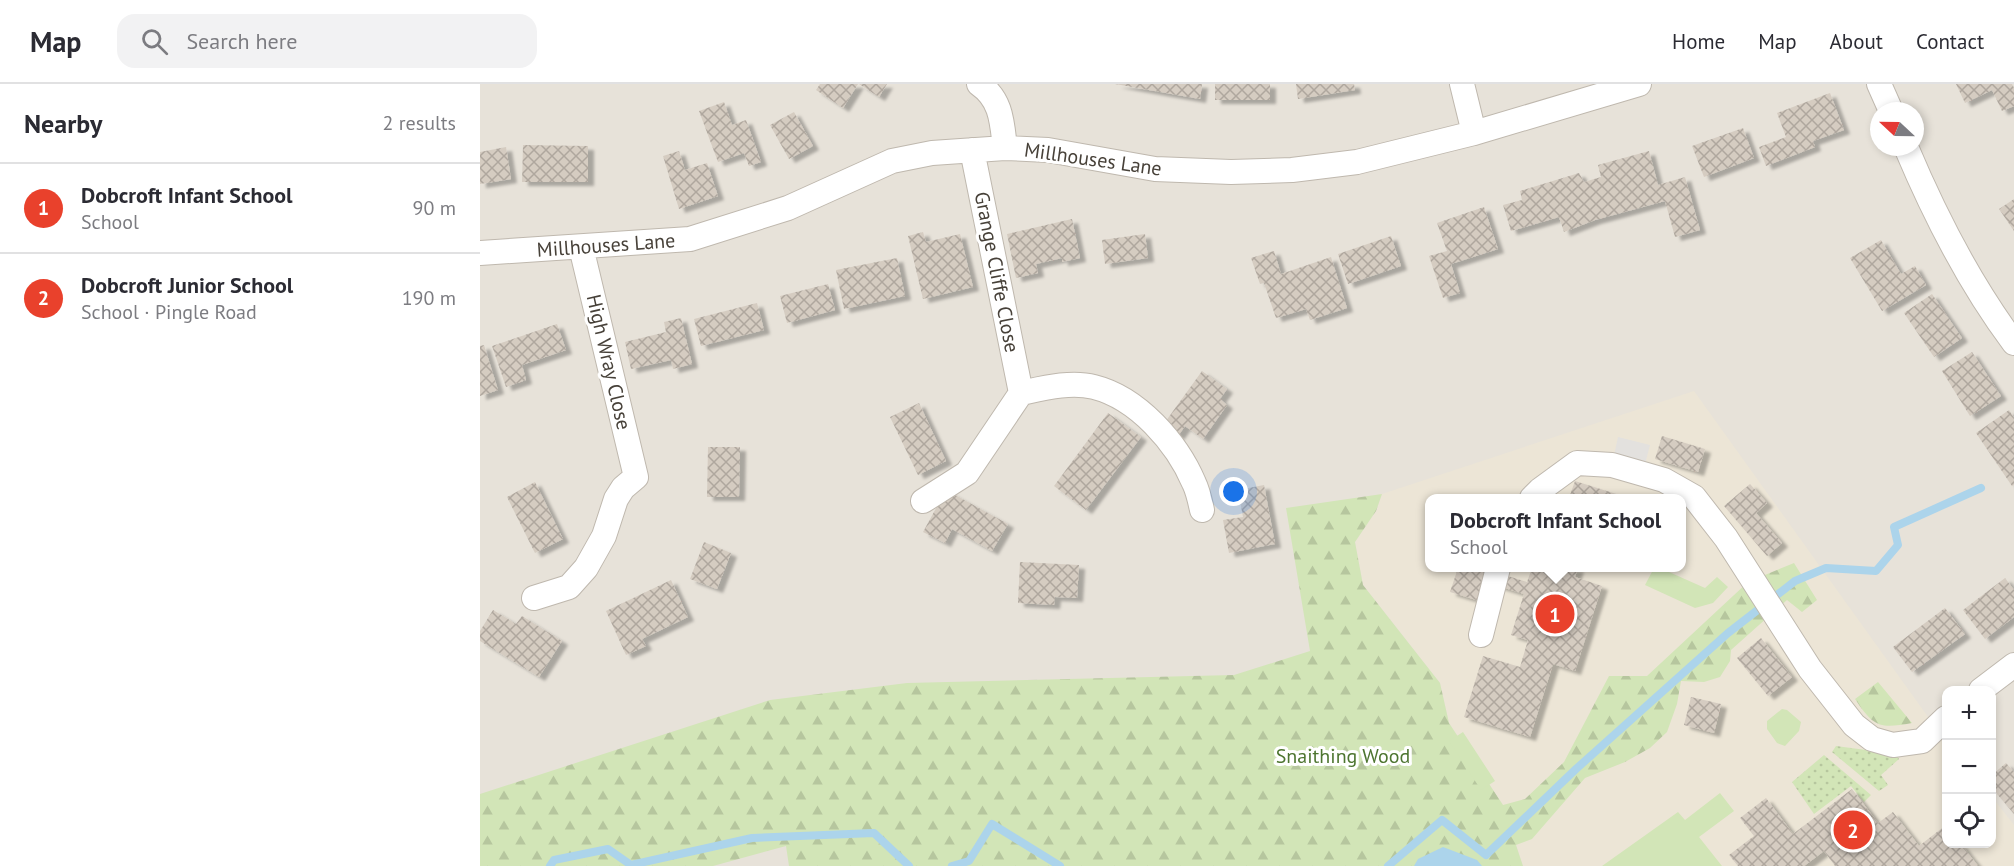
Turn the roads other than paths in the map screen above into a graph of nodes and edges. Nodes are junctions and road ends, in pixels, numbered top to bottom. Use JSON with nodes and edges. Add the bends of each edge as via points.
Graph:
{"nodes":[{"id":1,"x":979,"y":84,"type":"edge"},
{"id":2,"x":1462,"y":84,"type":"edge"},
{"id":3,"x":1639,"y":84,"type":"edge"},
{"id":4,"x":1879,"y":84,"type":"edge"},
{"id":5,"x":1887,"y":102,"type":"edge"},
{"id":6,"x":1474,"y":133,"type":"junction"},
{"id":7,"x":1005,"y":148,"type":"junction"},
{"id":8,"x":972,"y":150,"type":"junction"},
{"id":9,"x":1910,"y":156,"type":"edge"},
{"id":10,"x":581,"y":247,"type":"junction"},
{"id":11,"x":480,"y":253,"type":"edge"},
{"id":12,"x":2014,"y":343,"type":"edge"},
{"id":13,"x":1021,"y":393,"type":"junction"},
{"id":14,"x":1536,"y":494,"type":"edge"},
{"id":15,"x":923,"y":501,"type":"dead end"},
{"id":16,"x":1202,"y":510,"type":"dead end"},
{"id":17,"x":1497,"y":572,"type":"edge"},
{"id":18,"x":534,"y":598,"type":"dead end"},
{"id":19,"x":1481,"y":635,"type":"dead end"},
{"id":20,"x":2014,"y":665,"type":"edge"},
{"id":21,"x":1987,"y":686,"type":"edge"},
{"id":22,"x":1942,"y":723,"type":"edge"}],
"edges":[{"from":1,"to":7,"type":"street","via":[[994,97]]},
{"from":2,"to":6,"type":"street"},
{"from":3,"to":6,"type":"street","name":"Millhouses Lane"},
{"from":4,"to":5,"type":"street"},
{"from":6,"to":7,"type":"street","name":"Millhouses Lane","via":[[1357,162],[1241,172],[1155,169],[1048,150]]},
{"from":7,"to":8,"type":"street","name":"Millhouses Lane"},
{"from":8,"to":10,"type":"street","name":"Millhouses Lane","via":[[892,161],[788,208],[690,239]]},
{"from":8,"to":13,"type":"street","name":"Grange Cliffe Close"},
{"from":9,"to":12,"type":"street","via":[[1960,261]]},
{"from":10,"to":11,"type":"street","name":"Millhouses Lane"},
{"from":10,"to":18,"type":"street","name":"High Wray Close","via":[[636,477],[616,499],[604,536],[586,568],[569,587]]},
{"from":13,"to":15,"type":"street","via":[[967,472]]},
{"from":13,"to":16,"type":"street","via":[[1057,386],[1092,386],[1113,393],[1144,415],[1181,456]]},
{"from":14,"to":22,"type":"street","via":[[1576,463],[1612,465],[1664,480],[1694,497],[1726,538],[1810,669],[1854,725],[1872,739],[1893,745],[1922,741]]},
{"from":17,"to":19,"type":"street"},
{"from":20,"to":21,"type":"street"}]}
